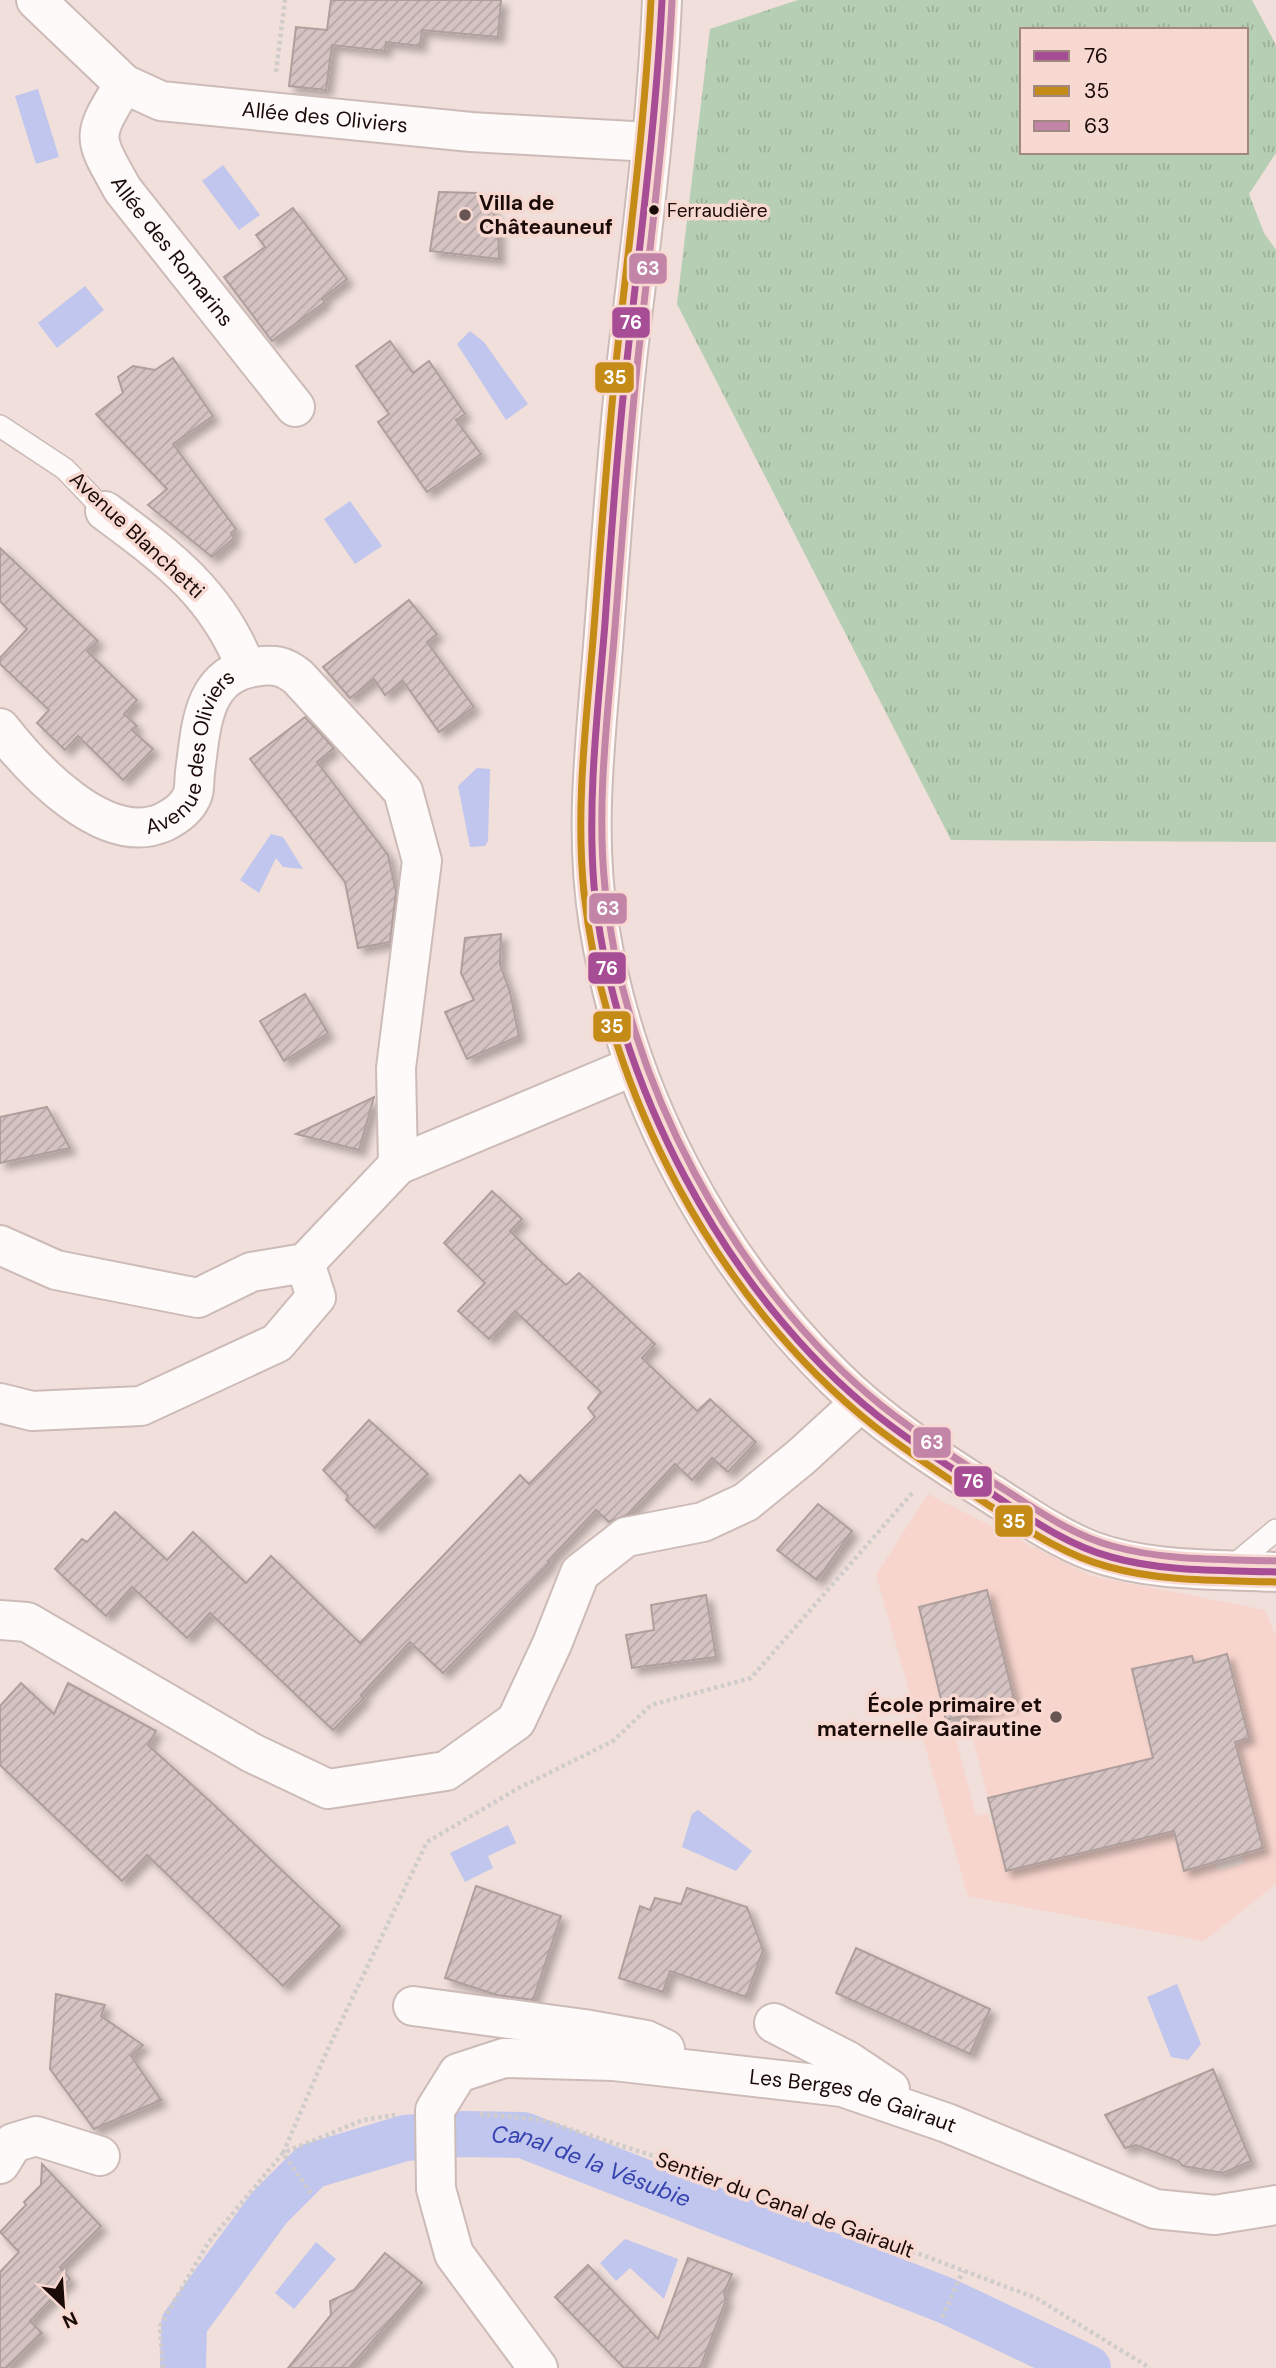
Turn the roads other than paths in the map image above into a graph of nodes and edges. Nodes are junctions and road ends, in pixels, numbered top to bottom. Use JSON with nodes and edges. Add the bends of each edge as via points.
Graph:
{"nodes":[{"id":1,"x":36,"y":0,"type":"edge"},
{"id":2,"x":662,"y":0,"type":"edge"},
{"id":3,"x":124,"y":84,"type":"junction"},
{"id":4,"x":650,"y":142,"type":"junction"},
{"id":5,"x":295,"y":407,"type":"dead end"},
{"id":6,"x":0,"y":426,"type":"edge"},
{"id":7,"x":105,"y":511,"type":"joint"},
{"id":8,"x":246,"y":668,"type":"junction"},
{"id":9,"x":0,"y":728,"type":"edge"},
{"id":10,"x":634,"y":1066,"type":"junction"},
{"id":11,"x":398,"y":1165,"type":"junction"},
{"id":12,"x":0,"y":1245,"type":"edge"},
{"id":13,"x":305,"y":1263,"type":"junction"},
{"id":14,"x":0,"y":1403,"type":"edge"},
{"id":15,"x":860,"y":1403,"type":"junction"},
{"id":16,"x":1276,"y":1530,"type":"edge"},
{"id":17,"x":1228,"y":1570,"type":"junction"},
{"id":18,"x":1276,"y":1572,"type":"edge"},
{"id":19,"x":0,"y":1620,"type":"edge"},
{"id":20,"x":413,"y":2006,"type":"dead end"},
{"id":21,"x":774,"y":2023,"type":"dead end"},
{"id":22,"x":710,"y":2072,"type":"junction"},
{"id":23,"x":933,"y":2118,"type":"junction"},
{"id":24,"x":100,"y":2156,"type":"dead end"},
{"id":25,"x":0,"y":2164,"type":"edge"},
{"id":26,"x":1276,"y":2206,"type":"edge"},
{"id":27,"x":538,"y":2368,"type":"edge"}],
"edges":[{"from":1,"to":3,"type":"street","name":"Allée des Oliviers"},
{"from":2,"to":4,"type":"street"},
{"from":3,"to":4,"type":"street","name":"Allée des Oliviers","via":[[161,101],[471,132]]},
{"from":3,"to":5,"type":"street","name":"Allée des Romarins","via":[[103,119],[98,134],[101,152],[123,190]]},
{"from":4,"to":10,"type":"street","via":[[620,426],[590,824],[598,923]]},
{"from":6,"to":7,"type":"lane","name":"Avenue Blanchetti","via":[[65,469]]},
{"from":7,"to":8,"type":"street","name":"Avenue Blanchetti","via":[[165,555],[217,610]]},
{"from":8,"to":9,"type":"street","name":"Avenue des Oliviers","via":[[212,691],[202,716],[192,798],[176,817],[152,828],[123,827],[69,799],[19,753]]},
{"from":8,"to":11,"type":"street","via":[[285,667],[298,677],[403,791],[422,861],[396,1068]]},
{"from":10,"to":11,"type":"street"},
{"from":10,"to":15,"type":"street","via":[[671,1150],[752,1286],[798,1342]]},
{"from":11,"to":13,"type":"street"},
{"from":12,"to":13,"type":"street","via":[[56,1270],[198,1298],[251,1272]]},
{"from":13,"to":14,"type":"street","via":[[316,1297],[277,1343],[153,1401],[141,1406],[32,1411]]},
{"from":15,"to":17,"type":"street","via":[[1038,1524],[1093,1551],[1150,1565]]},
{"from":15,"to":19,"type":"street","via":[[746,1502],[703,1522],[626,1537],[580,1573],[516,1721],[446,1771],[328,1789],[251,1753],[27,1622]]},
{"from":16,"to":17,"type":"lane"},
{"from":17,"to":18,"type":"street"},
{"from":20,"to":22,"type":"street","via":[[646,2040]]},
{"from":21,"to":23,"type":"street","via":[[848,2062]]},
{"from":22,"to":23,"type":"street","name":"Les Berges de Gairaut","via":[[842,2087]]},
{"from":22,"to":27,"type":"street","name":"Les Berges de Gairaut","via":[[614,2061],[504,2059],[458,2073],[435,2111],[436,2189],[454,2254]]},
{"from":23,"to":26,"type":"street","name":"Les Berges de Gairaut","via":[[1156,2209],[1215,2215]]},
{"from":24,"to":25,"type":"street","via":[[36,2136],[13,2143]]}]}
